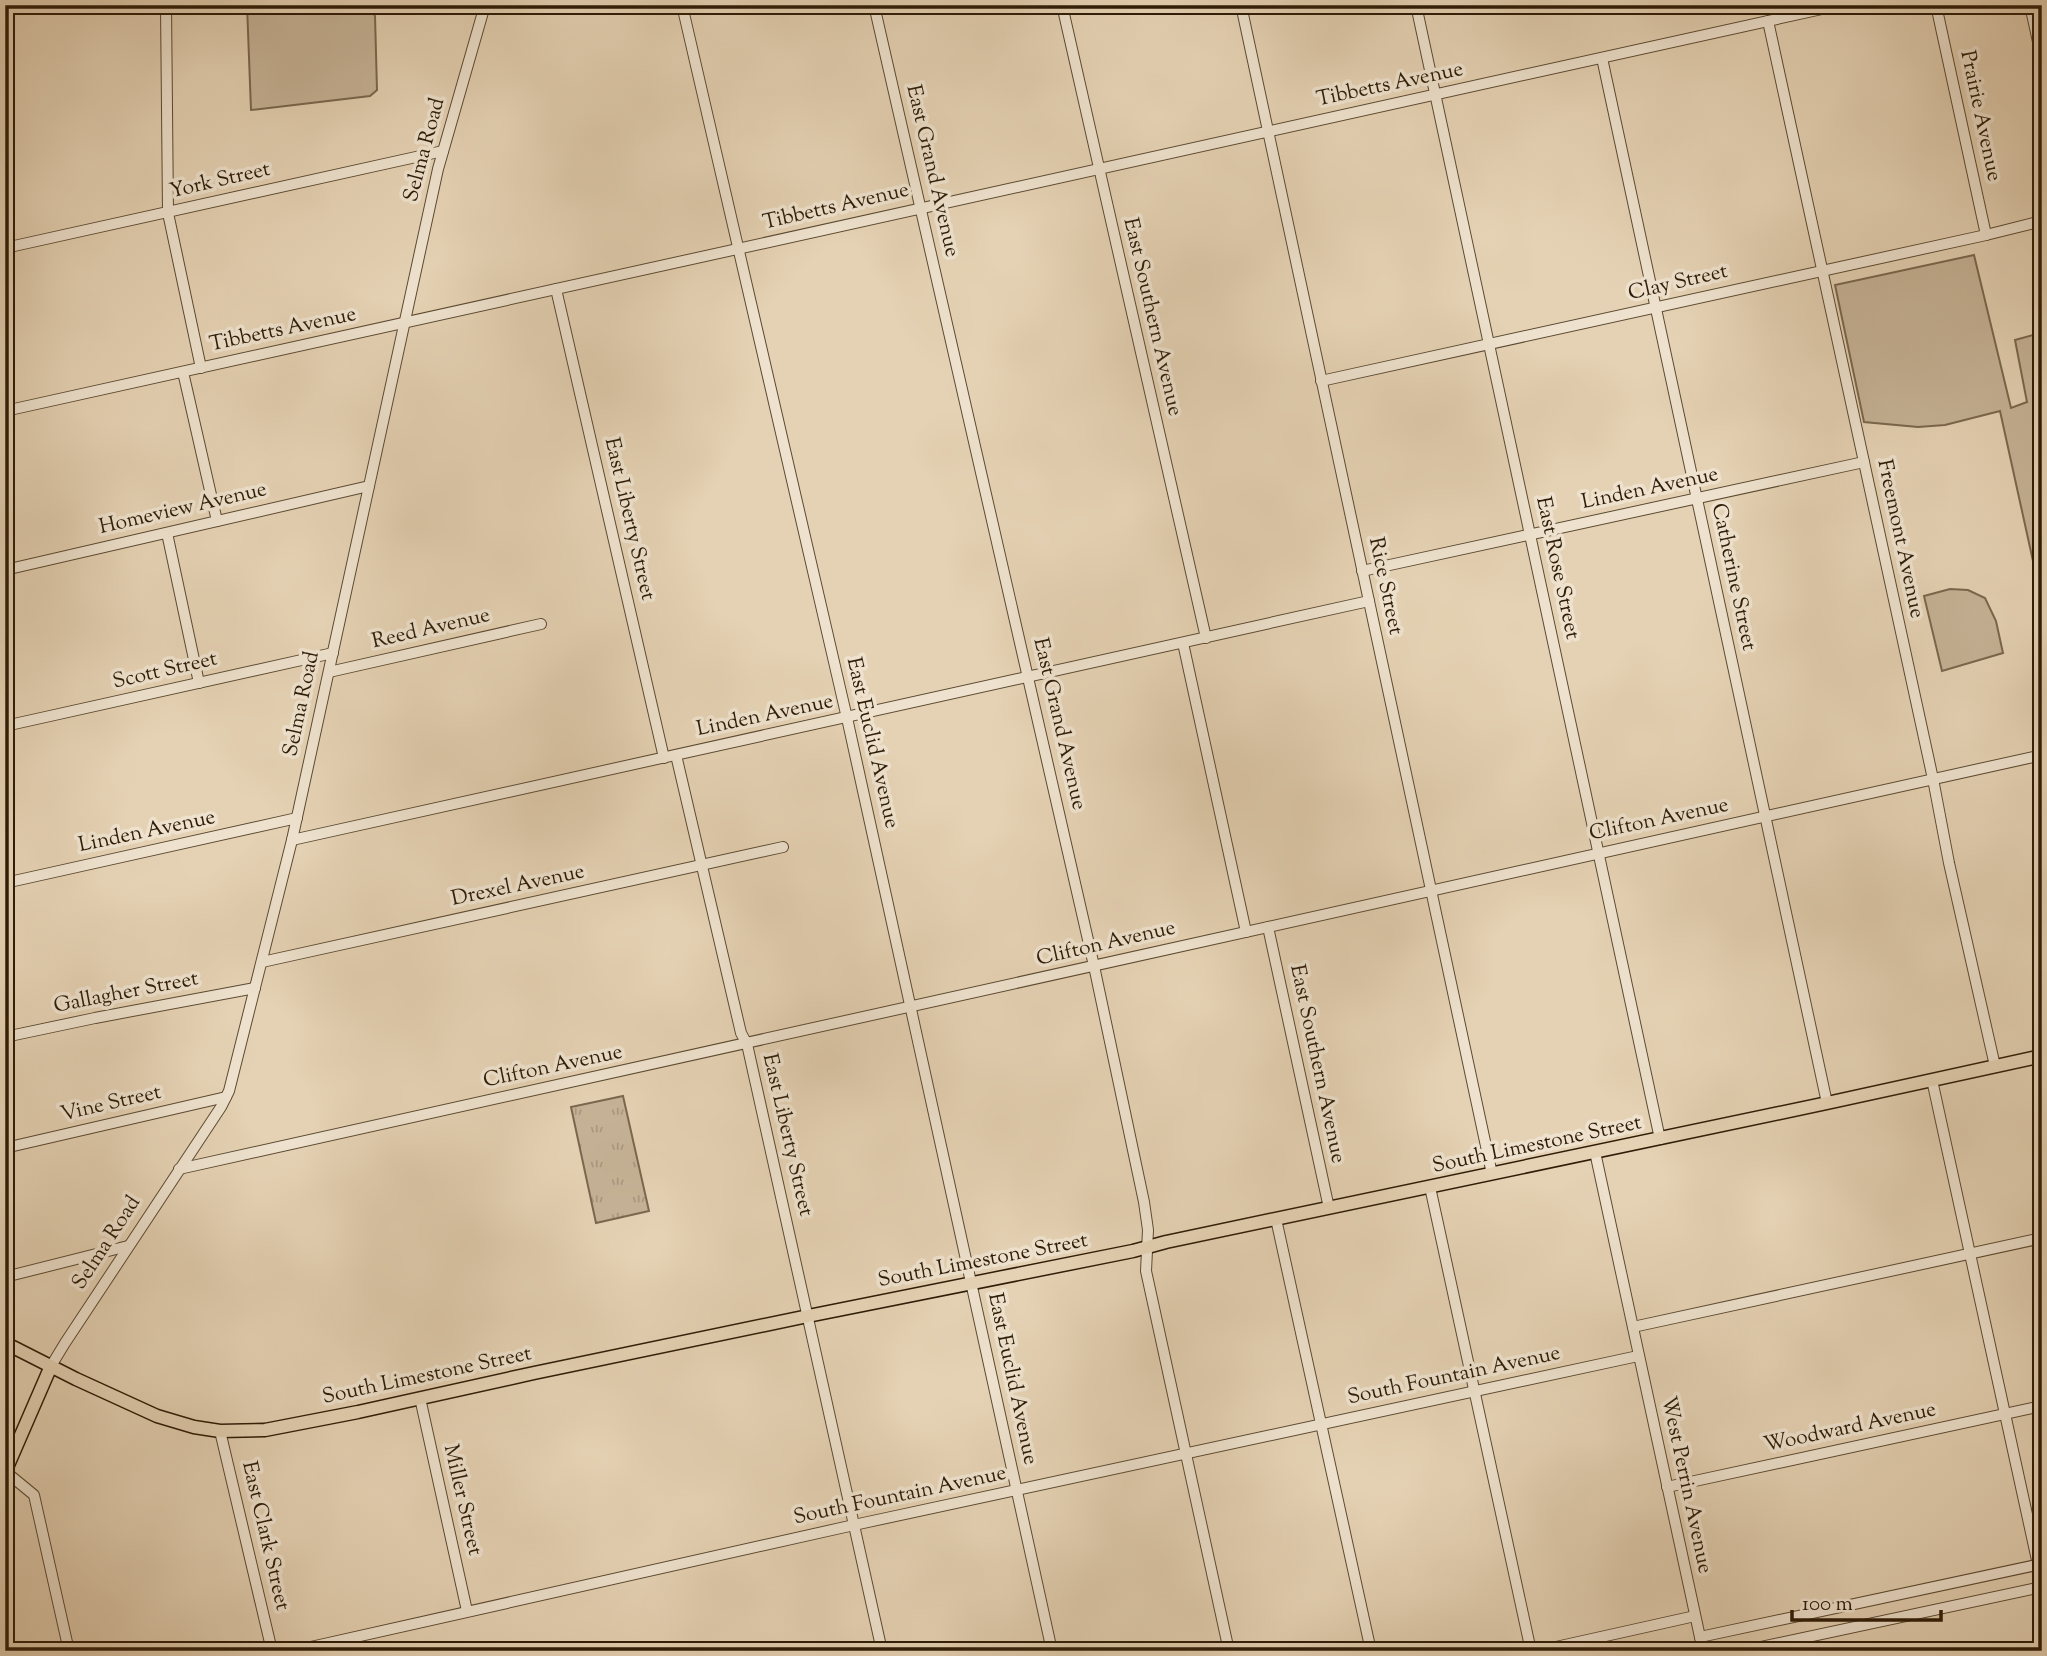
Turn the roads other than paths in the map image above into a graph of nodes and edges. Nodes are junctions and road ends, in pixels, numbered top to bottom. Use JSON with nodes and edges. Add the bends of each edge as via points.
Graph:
{"nodes":[{"id":1,"x":166,"y":5,"type":"edge"},
{"id":2,"x":485,"y":5,"type":"edge"},
{"id":3,"x":682,"y":5,"type":"edge"},
{"id":4,"x":874,"y":5,"type":"edge"},
{"id":5,"x":1062,"y":5,"type":"edge"},
{"id":6,"x":1241,"y":5,"type":"edge"},
{"id":7,"x":1416,"y":5,"type":"edge"},
{"id":8,"x":1840,"y":5,"type":"edge"},
{"id":9,"x":1936,"y":5,"type":"edge"},
{"id":10,"x":2030,"y":5,"type":"edge"},
{"id":11,"x":1768,"y":21,"type":"junction"},
{"id":12,"x":1602,"y":58,"type":"junction"},
{"id":13,"x":2042,"y":60,"type":"edge"},
{"id":14,"x":1435,"y":94,"type":"junction"},
{"id":15,"x":1268,"y":131,"type":"junction"},
{"id":16,"x":443,"y":151,"type":"junction"},
{"id":17,"x":1098,"y":169,"type":"junction"},
{"id":18,"x":921,"y":208,"type":"junction"},
{"id":19,"x":168,"y":213,"type":"junction"},
{"id":20,"x":2042,"y":221,"type":"edge"},
{"id":21,"x":1986,"y":236,"type":"junction"},
{"id":22,"x":5,"y":248,"type":"edge"},
{"id":23,"x":737,"y":249,"type":"junction"},
{"id":24,"x":1822,"y":271,"type":"junction"},
{"id":25,"x":556,"y":289,"type":"junction"},
{"id":26,"x":1656,"y":308,"type":"junction"},
{"id":27,"x":405,"y":323,"type":"junction"},
{"id":28,"x":1489,"y":345,"type":"junction"},
{"id":29,"x":201,"y":368,"type":"junction"},
{"id":30,"x":183,"y":372,"type":"junction"},
{"id":31,"x":1321,"y":381,"type":"junction"},
{"id":32,"x":5,"y":411,"type":"edge"},
{"id":33,"x":1864,"y":462,"type":"junction"},
{"id":34,"x":369,"y":486,"type":"junction"},
{"id":35,"x":1697,"y":498,"type":"junction"},
{"id":36,"x":217,"y":521,"type":"junction"},
{"id":37,"x":167,"y":533,"type":"junction"},
{"id":38,"x":1530,"y":535,"type":"junction"},
{"id":39,"x":5,"y":570,"type":"edge"},
{"id":40,"x":1362,"y":571,"type":"junction"},
{"id":41,"x":1369,"y":601,"type":"junction"},
{"id":42,"x":541,"y":624,"type":"dead end"},
{"id":43,"x":1206,"y":638,"type":"junction"},
{"id":44,"x":1183,"y":643,"type":"junction"},
{"id":45,"x":333,"y":653,"type":"junction"},
{"id":46,"x":329,"y":672,"type":"junction"},
{"id":47,"x":1029,"y":677,"type":"junction"},
{"id":48,"x":199,"y":683,"type":"junction"},
{"id":49,"x":847,"y":718,"type":"junction"},
{"id":50,"x":5,"y":726,"type":"edge"},
{"id":51,"x":676,"y":755,"type":"junction"},
{"id":52,"x":2042,"y":755,"type":"edge"},
{"id":53,"x":664,"y":758,"type":"junction"},
{"id":54,"x":1933,"y":779,"type":"junction"},
{"id":55,"x":1765,"y":816,"type":"junction"},
{"id":56,"x":297,"y":818,"type":"junction"},
{"id":57,"x":292,"y":840,"type":"junction"},
{"id":58,"x":783,"y":847,"type":"dead end"},
{"id":59,"x":1599,"y":852,"type":"junction"},
{"id":60,"x":702,"y":865,"type":"junction"},
{"id":61,"x":5,"y":883,"type":"edge"},
{"id":62,"x":1431,"y":890,"type":"junction"},
{"id":63,"x":1268,"y":927,"type":"junction"},
{"id":64,"x":1246,"y":932,"type":"junction"},
{"id":65,"x":262,"y":962,"type":"junction"},
{"id":66,"x":1094,"y":966,"type":"junction"},
{"id":67,"x":255,"y":988,"type":"junction"},
{"id":68,"x":911,"y":1007,"type":"junction"},
{"id":69,"x":5,"y":1037,"type":"edge"},
{"id":70,"x":747,"y":1044,"type":"junction"},
{"id":71,"x":2042,"y":1056,"type":"edge"},
{"id":72,"x":1995,"y":1066,"type":"junction"},
{"id":73,"x":1932,"y":1080,"type":"junction"},
{"id":74,"x":226,"y":1097,"type":"junction"},
{"id":75,"x":1827,"y":1103,"type":"junction"},
{"id":76,"x":1660,"y":1139,"type":"junction"},
{"id":77,"x":5,"y":1148,"type":"edge"},
{"id":78,"x":1595,"y":1152,"type":"junction"},
{"id":79,"x":179,"y":1169,"type":"junction"},
{"id":80,"x":1492,"y":1174,"type":"junction"},
{"id":81,"x":1430,"y":1187,"type":"junction"},
{"id":82,"x":1329,"y":1208,"type":"junction"},
{"id":83,"x":1276,"y":1219,"type":"junction"},
{"id":84,"x":2042,"y":1238,"type":"edge"},
{"id":85,"x":128,"y":1246,"type":"junction"},
{"id":86,"x":1147,"y":1247,"type":"junction"},
{"id":87,"x":1970,"y":1254,"type":"junction"},
{"id":88,"x":5,"y":1262,"type":"edge"},
{"id":89,"x":7,"y":1276,"type":"edge"},
{"id":90,"x":972,"y":1282,"type":"junction"},
{"id":91,"x":808,"y":1316,"type":"junction"},
{"id":92,"x":1633,"y":1327,"type":"junction"},
{"id":93,"x":5,"y":1343,"type":"edge"},
{"id":94,"x":1638,"y":1356,"type":"junction"},
{"id":95,"x":51,"y":1366,"type":"junction"},
{"id":96,"x":1474,"y":1391,"type":"junction"},
{"id":97,"x":419,"y":1398,"type":"junction"},
{"id":98,"x":2042,"y":1406,"type":"edge"},
{"id":99,"x":2005,"y":1414,"type":"junction"},
{"id":100,"x":1321,"y":1424,"type":"junction"},
{"id":101,"x":220,"y":1431,"type":"junction"},
{"id":102,"x":1186,"y":1454,"type":"junction"},
{"id":103,"x":6,"y":1472,"type":"edge"},
{"id":104,"x":1667,"y":1487,"type":"junction"},
{"id":105,"x":1017,"y":1490,"type":"junction"},
{"id":106,"x":854,"y":1525,"type":"junction"},
{"id":107,"x":2040,"y":1564,"type":"edge"},
{"id":108,"x":2042,"y":1585,"type":"edge"},
{"id":109,"x":467,"y":1611,"type":"junction"},
{"id":110,"x":1695,"y":1616,"type":"junction"},
{"id":111,"x":1700,"y":1637,"type":"junction"},
{"id":112,"x":69,"y":1651,"type":"edge"},
{"id":113,"x":272,"y":1651,"type":"edge"},
{"id":114,"x":293,"y":1651,"type":"edge"},
{"id":115,"x":882,"y":1651,"type":"edge"},
{"id":116,"x":1052,"y":1651,"type":"edge"},
{"id":117,"x":1229,"y":1651,"type":"edge"},
{"id":118,"x":1371,"y":1651,"type":"edge"},
{"id":119,"x":1531,"y":1651,"type":"edge"},
{"id":120,"x":1538,"y":1651,"type":"edge"},
{"id":121,"x":1703,"y":1651,"type":"edge"},
{"id":122,"x":1742,"y":1651,"type":"edge"}],
"edges":[{"from":1,"to":19,"type":"street"},
{"from":2,"to":16,"type":"street","name":"Selma Road"},
{"from":3,"to":23,"type":"street","name":"East Euclid Avenue"},
{"from":4,"to":18,"type":"street","name":"East Grand Avenue"},
{"from":5,"to":17,"type":"street","name":"East Southern Avenue"},
{"from":6,"to":15,"type":"street","name":"Rice Street"},
{"from":7,"to":14,"type":"street","name":"East Rose Street"},
{"from":8,"to":11,"type":"street","name":"Tibbetts Avenue"},
{"from":9,"to":21,"type":"street","name":"Prairie Avenue"},
{"from":10,"to":13,"type":"street"},
{"from":11,"to":12,"type":"street","name":"Tibbetts Avenue"},
{"from":11,"to":24,"type":"street","name":"Freemont Avenue"},
{"from":12,"to":14,"type":"street","name":"Tibbetts Avenue"},
{"from":12,"to":26,"type":"street","name":"Catherine Street"},
{"from":14,"to":15,"type":"street","name":"Tibbetts Avenue"},
{"from":14,"to":28,"type":"street","name":"East Rose Street"},
{"from":15,"to":17,"type":"street","name":"Tibbetts Avenue"},
{"from":15,"to":31,"type":"street","name":"Rice Street"},
{"from":16,"to":19,"type":"street","name":"York Street"},
{"from":16,"to":27,"type":"street","name":"Selma Road"},
{"from":17,"to":18,"type":"street","name":"Tibbetts Avenue"},
{"from":17,"to":43,"type":"street","name":"East Southern Avenue"},
{"from":18,"to":23,"type":"street","name":"Tibbetts Avenue"},
{"from":18,"to":47,"type":"street","name":"East Grand Avenue"},
{"from":19,"to":22,"type":"street","name":"York Street"},
{"from":19,"to":29,"type":"street"},
{"from":20,"to":21,"type":"street","name":"Clay Street"},
{"from":21,"to":24,"type":"street","name":"Clay Street"},
{"from":23,"to":25,"type":"street","name":"Tibbetts Avenue"},
{"from":23,"to":49,"type":"street","name":"East Euclid Avenue"},
{"from":24,"to":26,"type":"street","name":"Clay Street"},
{"from":24,"to":33,"type":"street","name":"Freemont Avenue"},
{"from":25,"to":27,"type":"street","name":"Tibbetts Avenue"},
{"from":25,"to":53,"type":"street","name":"East Liberty Street"},
{"from":26,"to":28,"type":"street","name":"Clay Street"},
{"from":26,"to":35,"type":"street","name":"Catherine Street"},
{"from":27,"to":29,"type":"street","name":"Tibbetts Avenue"},
{"from":27,"to":34,"type":"street","name":"Selma Road"},
{"from":28,"to":31,"type":"street","name":"Clay Street"},
{"from":28,"to":38,"type":"street","name":"East Rose Street"},
{"from":29,"to":30,"type":"street","name":"Tibbetts Avenue"},
{"from":30,"to":32,"type":"street","name":"Tibbetts Avenue"},
{"from":30,"to":36,"type":"street"},
{"from":31,"to":40,"type":"street","name":"Rice Street"},
{"from":33,"to":35,"type":"street","name":"Linden Avenue"},
{"from":33,"to":54,"type":"street","name":"Freemont Avenue"},
{"from":34,"to":36,"type":"street","name":"Homeview Avenue"},
{"from":34,"to":45,"type":"street","name":"Selma Road"},
{"from":35,"to":38,"type":"street","name":"Linden Avenue"},
{"from":35,"to":55,"type":"street","name":"Catherine Street"},
{"from":36,"to":37,"type":"street","name":"Homeview Avenue"},
{"from":37,"to":39,"type":"street","name":"Homeview Avenue"},
{"from":37,"to":48,"type":"street"},
{"from":38,"to":40,"type":"street","name":"Linden Avenue"},
{"from":38,"to":59,"type":"street","name":"East Rose Street"},
{"from":40,"to":41,"type":"street","name":"Rice Street"},
{"from":41,"to":43,"type":"street","name":"Linden Avenue"},
{"from":41,"to":62,"type":"street","name":"Rice Street"},
{"from":42,"to":46,"type":"street","name":"Reed Avenue"},
{"from":43,"to":44,"type":"street","name":"Linden Avenue"},
{"from":44,"to":47,"type":"street","name":"Linden Avenue"},
{"from":44,"to":64,"type":"street"},
{"from":45,"to":46,"type":"street","name":"Selma Road"},
{"from":45,"to":48,"type":"street","name":"Scott Street"},
{"from":46,"to":56,"type":"street","name":"Selma Road"},
{"from":47,"to":49,"type":"street","name":"Linden Avenue"},
{"from":47,"to":66,"type":"street","name":"East Grand Avenue"},
{"from":48,"to":50,"type":"street","name":"Scott Street"},
{"from":49,"to":51,"type":"street","name":"Linden Avenue"},
{"from":49,"to":68,"type":"street","name":"East Euclid Avenue"},
{"from":51,"to":53,"type":"street","name":"Linden Avenue"},
{"from":51,"to":60,"type":"street","name":"East Liberty Street"},
{"from":52,"to":54,"type":"street","name":"Clifton Avenue"},
{"from":53,"to":57,"type":"street","name":"Linden Avenue"},
{"from":54,"to":55,"type":"street","name":"Clifton Avenue"},
{"from":54,"to":72,"type":"street","name":"Freemont Avenue"},
{"from":55,"to":59,"type":"street","name":"Clifton Avenue"},
{"from":55,"to":75,"type":"street","name":"Catherine Street"},
{"from":56,"to":57,"type":"street","name":"Selma Road"},
{"from":56,"to":61,"type":"street","name":"Linden Avenue"},
{"from":57,"to":65,"type":"street","name":"Selma Road"},
{"from":58,"to":60,"type":"street","name":"Drexel Avenue"},
{"from":59,"to":62,"type":"street","name":"Clifton Avenue"},
{"from":59,"to":76,"type":"street","name":"East Rose Street"},
{"from":60,"to":65,"type":"street","name":"Drexel Avenue"},
{"from":60,"to":70,"type":"street","name":"East Liberty Street"},
{"from":62,"to":63,"type":"street","name":"Clifton Avenue"},
{"from":62,"to":80,"type":"street","name":"Rice Street"},
{"from":63,"to":64,"type":"street","name":"Clifton Avenue"},
{"from":63,"to":82,"type":"street","name":"East Southern Avenue"},
{"from":64,"to":66,"type":"street","name":"Clifton Avenue"},
{"from":65,"to":67,"type":"street","name":"Selma Road"},
{"from":66,"to":68,"type":"street","name":"Clifton Avenue"},
{"from":66,"to":86,"type":"street","name":"East Grand Avenue","via":[[1144,1202]]},
{"from":67,"to":69,"type":"street","name":"Gallagher Street"},
{"from":67,"to":74,"type":"street","name":"Selma Road"},
{"from":68,"to":70,"type":"street","name":"Clifton Avenue"},
{"from":68,"to":90,"type":"street","name":"East Euclid Avenue"},
{"from":70,"to":79,"type":"street","name":"Clifton Avenue"},
{"from":70,"to":91,"type":"street","name":"East Liberty Street"},
{"from":71,"to":72,"type":"main road","name":"South Limestone Street"},
{"from":72,"to":73,"type":"main road","name":"South Limestone Street"},
{"from":73,"to":75,"type":"main road","name":"South Limestone Street"},
{"from":73,"to":87,"type":"street"},
{"from":74,"to":77,"type":"street","name":"Vine Street"},
{"from":74,"to":79,"type":"street","name":"Selma Road"},
{"from":75,"to":76,"type":"main road","name":"South Limestone Street"},
{"from":76,"to":78,"type":"main road","name":"South Limestone Street"},
{"from":78,"to":80,"type":"main road","name":"South Limestone Street"},
{"from":78,"to":92,"type":"street","name":"West Perrin Avenue"},
{"from":79,"to":85,"type":"street","name":"Selma Road"},
{"from":80,"to":81,"type":"main road","name":"South Limestone Street"},
{"from":81,"to":82,"type":"main road","name":"South Limestone Street"},
{"from":81,"to":96,"type":"street"},
{"from":82,"to":83,"type":"main road","name":"South Limestone Street"},
{"from":83,"to":86,"type":"main road","name":"South Limestone Street"},
{"from":83,"to":100,"type":"street"},
{"from":84,"to":87,"type":"street"},
{"from":85,"to":89,"type":"street"},
{"from":85,"to":95,"type":"street","name":"Selma Road"},
{"from":86,"to":90,"type":"main road","name":"South Limestone Street"},
{"from":86,"to":102,"type":"street","name":"East Grand Avenue","via":[[1146,1271]]},
{"from":87,"to":92,"type":"street"},
{"from":87,"to":99,"type":"street"},
{"from":88,"to":89,"type":"street"},
{"from":90,"to":91,"type":"main road","name":"South Limestone Street"},
{"from":90,"to":105,"type":"street","name":"East Euclid Avenue"},
{"from":91,"to":97,"type":"main road","name":"South Limestone Street"},
{"from":91,"to":106,"type":"street","name":"East Liberty Street"},
{"from":92,"to":94,"type":"street","name":"West Perrin Avenue"},
{"from":93,"to":95,"type":"main road","name":"South Limestone Street"},
{"from":94,"to":96,"type":"street","name":"South Fountain Avenue"},
{"from":94,"to":104,"type":"street","name":"West Perrin Avenue"},
{"from":95,"to":101,"type":"main road","name":"South Limestone Street","via":[[149,1413]]},
{"from":95,"to":103,"type":"main road"},
{"from":96,"to":100,"type":"street","name":"South Fountain Avenue"},
{"from":96,"to":119,"type":"street"},
{"from":97,"to":101,"type":"main road","name":"South Limestone Street","via":[[265,1430]]},
{"from":97,"to":109,"type":"street","name":"Miller Street"},
{"from":98,"to":99,"type":"street","name":"Woodward Avenue"},
{"from":99,"to":104,"type":"street","name":"Woodward Avenue"},
{"from":99,"to":107,"type":"street"},
{"from":100,"to":102,"type":"street","name":"South Fountain Avenue"},
{"from":100,"to":118,"type":"street"},
{"from":101,"to":113,"type":"street","name":"East Clark Street"},
{"from":102,"to":105,"type":"street","name":"South Fountain Avenue"},
{"from":102,"to":117,"type":"street","name":"East Grand Avenue"},
{"from":103,"to":112,"type":"street","via":[[34,1495]]},
{"from":104,"to":110,"type":"street","name":"West Perrin Avenue"},
{"from":105,"to":106,"type":"street","name":"South Fountain Avenue"},
{"from":105,"to":116,"type":"street","name":"East Euclid Avenue"},
{"from":106,"to":109,"type":"street","name":"South Fountain Avenue"},
{"from":106,"to":115,"type":"street","name":"East Liberty Street"},
{"from":107,"to":108,"type":"street"},
{"from":107,"to":111,"type":"street"},
{"from":108,"to":122,"type":"street"},
{"from":109,"to":114,"type":"street","name":"South Fountain Avenue"},
{"from":110,"to":111,"type":"street","name":"West Perrin Avenue"},
{"from":110,"to":120,"type":"street"},
{"from":111,"to":121,"type":"street","name":"West Perrin Avenue"}]}
